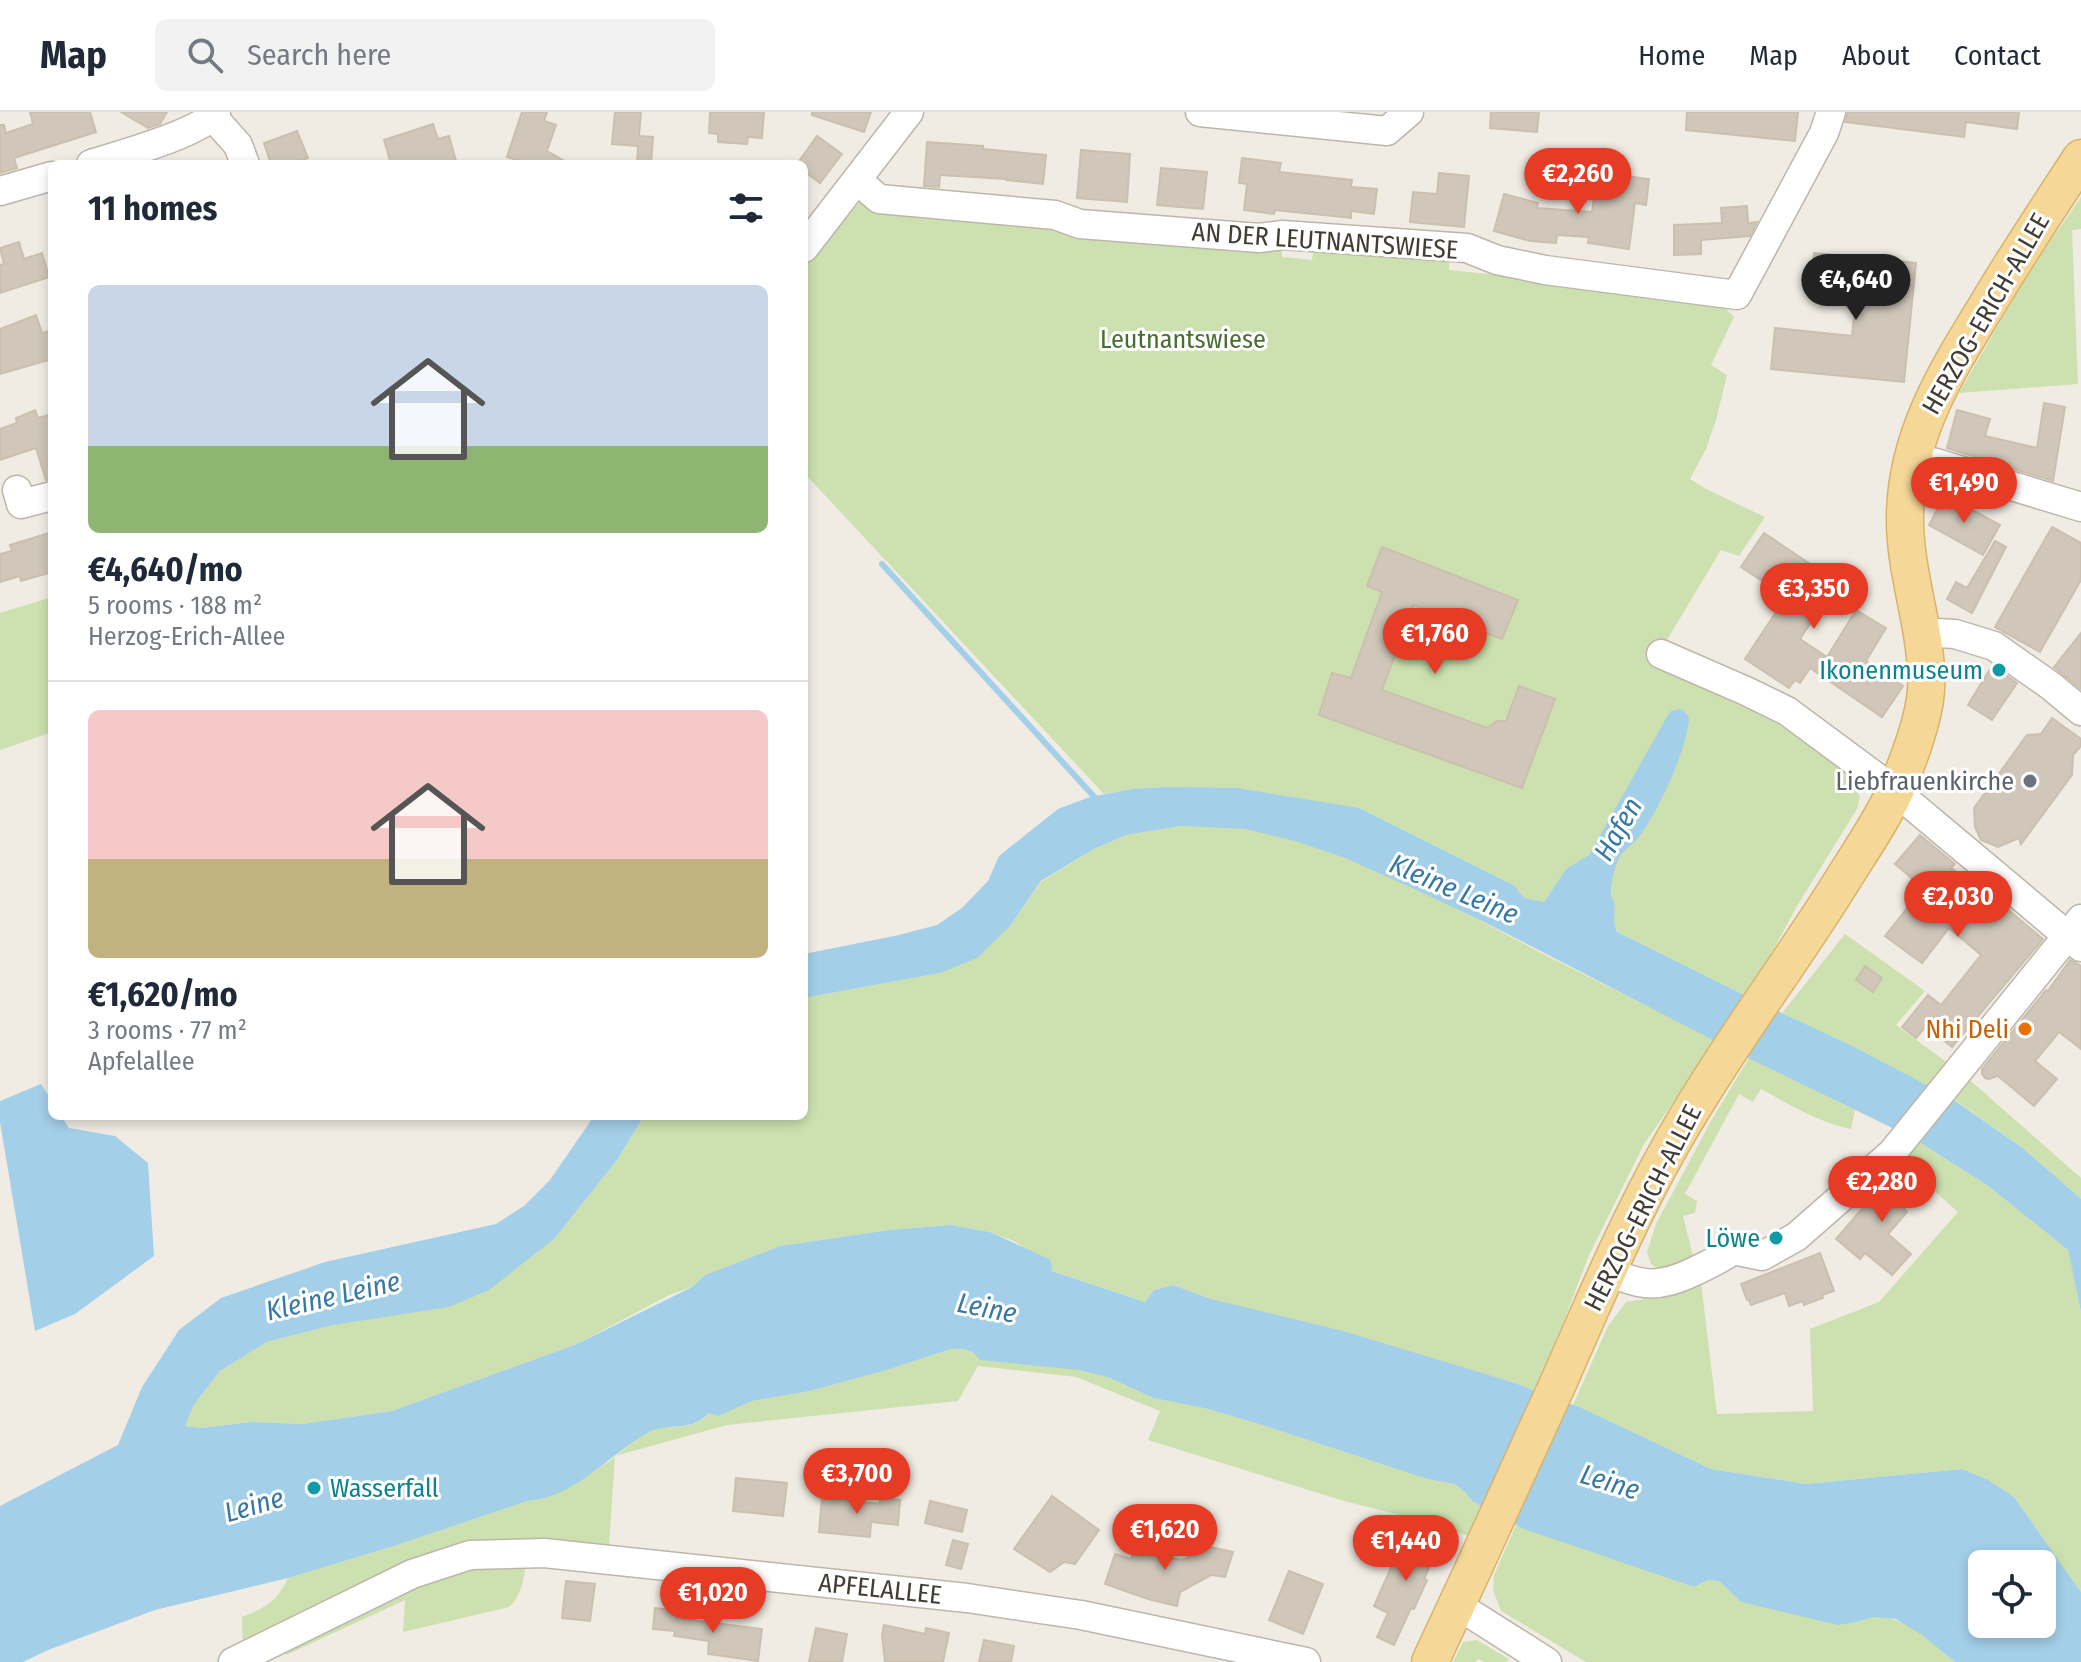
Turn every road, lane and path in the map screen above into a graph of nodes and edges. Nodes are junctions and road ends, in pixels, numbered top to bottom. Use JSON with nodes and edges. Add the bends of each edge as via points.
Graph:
{"nodes":[{"id":1,"x":909,"y":112,"type":"edge"},
{"id":2,"x":1200,"y":112,"type":"edge"},
{"id":3,"x":1409,"y":112,"type":"edge"},
{"id":4,"x":1831,"y":112,"type":"edge"},
{"id":5,"x":215,"y":114,"type":"edge"},
{"id":6,"x":2081,"y":158,"type":"edge"},
{"id":7,"x":103,"y":160,"type":"edge"},
{"id":8,"x":244,"y":160,"type":"edge"},
{"id":9,"x":48,"y":177,"type":"edge"},
{"id":10,"x":857,"y":180,"type":"junction"},
{"id":11,"x":0,"y":191,"type":"edge"},
{"id":12,"x":808,"y":243,"type":"edge"},
{"id":13,"x":1911,"y":458,"type":"junction"},
{"id":14,"x":17,"y":490,"type":"dead end"},
{"id":15,"x":48,"y":497,"type":"edge"},
{"id":16,"x":2081,"y":507,"type":"edge"},
{"id":17,"x":1920,"y":632,"type":"junction"},
{"id":18,"x":1661,"y":654,"type":"dead end"},
{"id":19,"x":2079,"y":705,"type":"edge"},
{"id":20,"x":1895,"y":791,"type":"junction"},
{"id":21,"x":2076,"y":934,"type":"edge"},
{"id":22,"x":1607,"y":1270,"type":"junction"},
{"id":23,"x":1456,"y":1607,"type":"junction"},
{"id":24,"x":233,"y":1662,"type":"edge"},
{"id":25,"x":1306,"y":1662,"type":"edge"},
{"id":26,"x":1430,"y":1662,"type":"edge"},
{"id":27,"x":1547,"y":1662,"type":"edge"}],
"edges":[{"from":1,"to":10,"type":"street"},
{"from":2,"to":3,"type":"street","via":[[1387,131]]},
{"from":4,"to":10,"type":"street","name":"AN DER LEUTNANTSWIESE","via":[[1737,295],[1545,270],[1467,248],[1080,224],[1055,215],[879,199]]},
{"from":5,"to":7,"type":"street","via":[[186,131]]},
{"from":5,"to":8,"type":"street"},
{"from":6,"to":13,"type":"main road","name":"HERZOG-ERICH-ALLEE","via":[[1953,362]]},
{"from":9,"to":11,"type":"street"},
{"from":10,"to":12,"type":"street"},
{"from":13,"to":16,"type":"street"},
{"from":13,"to":17,"type":"main road","name":"HERZOG-ERICH-ALLEE","via":[[1905,516]]},
{"from":14,"to":15,"type":"street","via":[[21,504]]},
{"from":17,"to":19,"type":"street","via":[[1955,634],[1994,646]]},
{"from":17,"to":20,"type":"main road","name":"HERZOG-ERICH-ALLEE","via":[[1926,694]]},
{"from":18,"to":20,"type":"street","via":[[1787,711]]},
{"from":20,"to":21,"type":"street"},
{"from":20,"to":22,"type":"main road","name":"HERZOG-ERICH-ALLEE","via":[[1691,1110]]},
{"from":21,"to":22,"type":"street","via":[[1892,1153],[1796,1237],[1762,1256],[1733,1250],[1673,1282],[1625,1279]]},
{"from":22,"to":23,"type":"main road","name":"HERZOG-ERICH-ALLEE"},
{"from":23,"to":26,"type":"main road","name":"HERZOG-ERICH-ALLEE"},
{"from":23,"to":27,"type":"street"},
{"from":24,"to":25,"type":"street","name":"APFELALLEE","via":[[412,1574],[470,1555],[544,1553],[995,1602]]}]}
